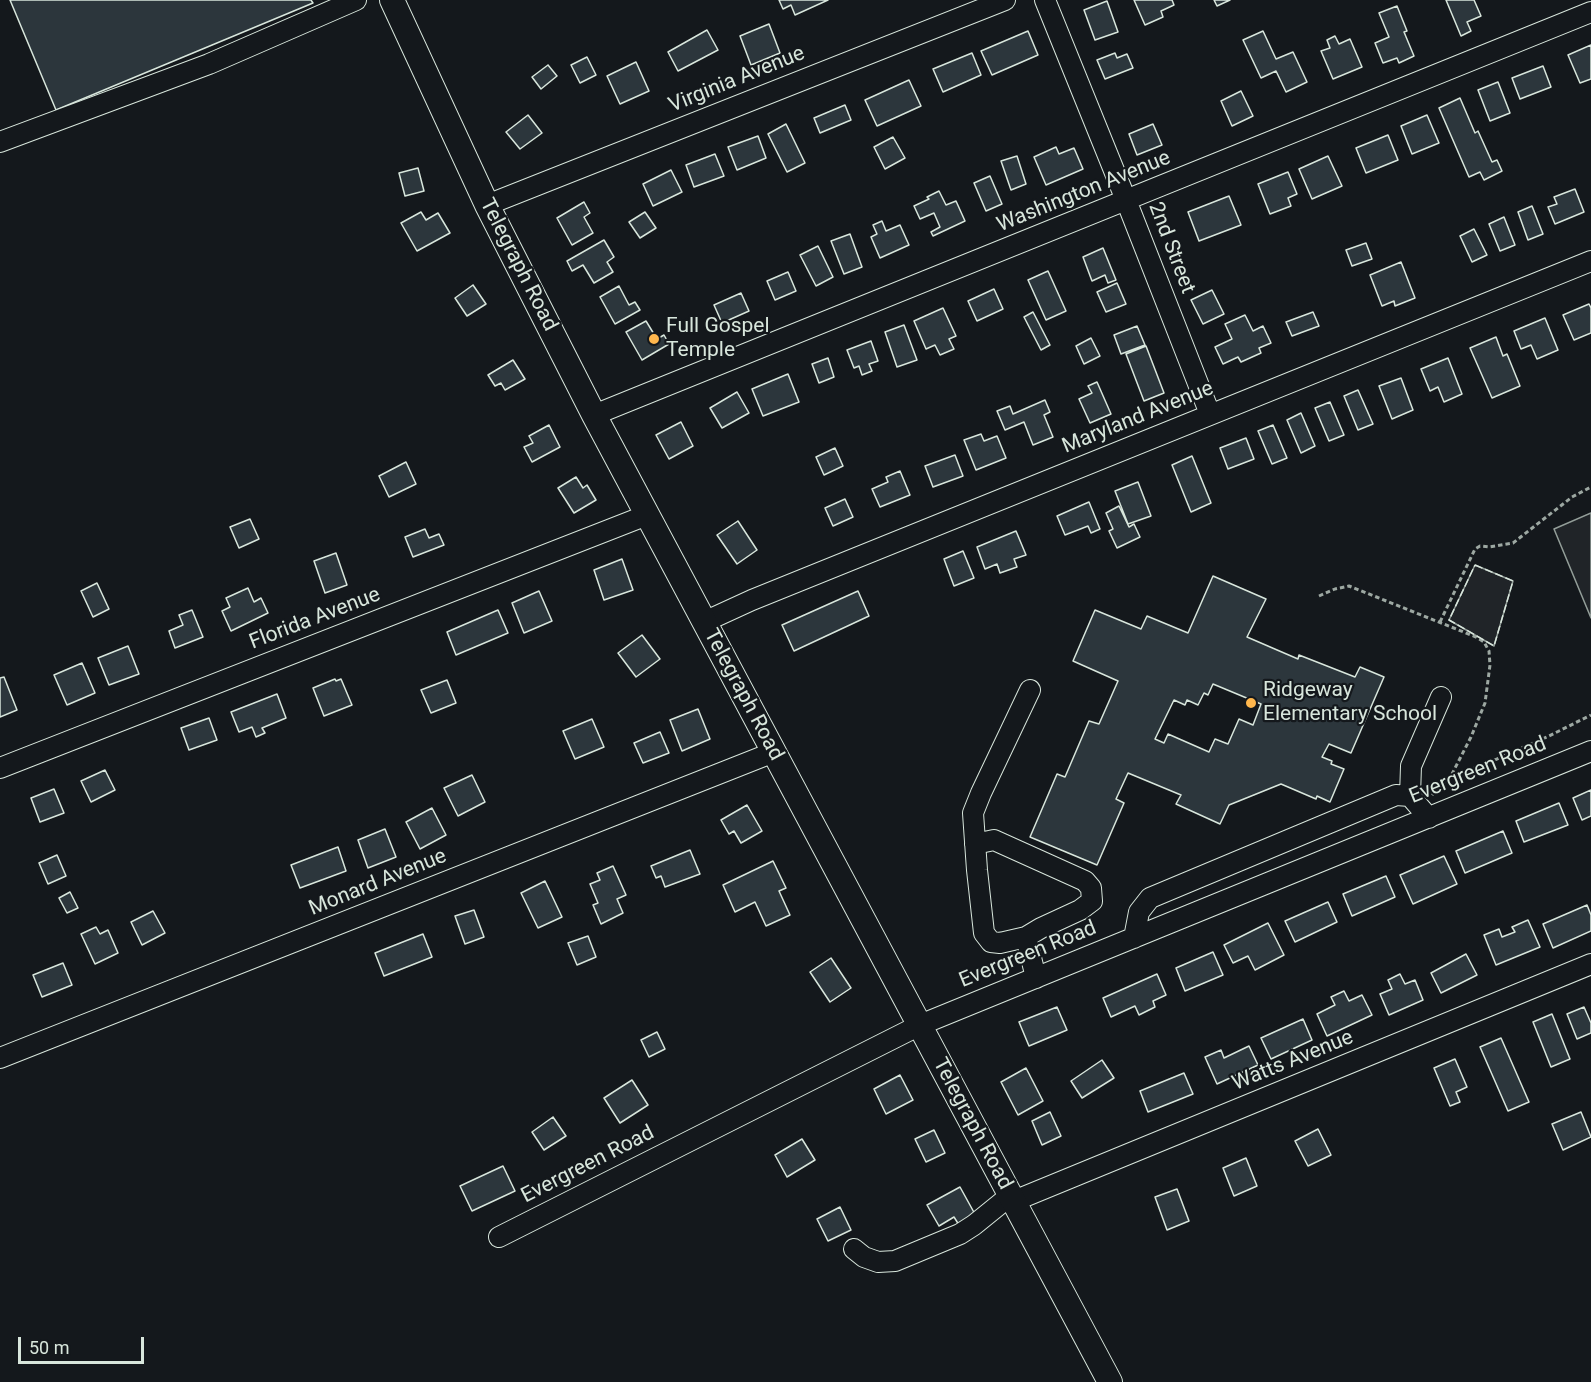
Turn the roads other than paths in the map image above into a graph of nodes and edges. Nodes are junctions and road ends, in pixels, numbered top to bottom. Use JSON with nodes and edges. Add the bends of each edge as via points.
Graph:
{"nodes":[{"id":1,"x":356,"y":0,"type":"edge"},
{"id":2,"x":392,"y":0,"type":"edge"},
{"id":3,"x":1005,"y":0,"type":"edge"},
{"id":4,"x":1045,"y":0,"type":"edge"},
{"id":5,"x":1591,"y":12,"type":"edge"},
{"id":6,"x":0,"y":142,"type":"edge"},
{"id":7,"x":1126,"y":200,"type":"junction"},
{"id":8,"x":487,"y":205,"type":"junction"},
{"id":9,"x":1591,"y":261,"type":"edge"},
{"id":10,"x":1210,"y":414,"type":"junction"},
{"id":11,"x":594,"y":415,"type":"junction"},
{"id":12,"x":647,"y":515,"type":"junction"},
{"id":13,"x":704,"y":622,"type":"junction"},
{"id":14,"x":1030,"y":690,"type":"dead end"},
{"id":15,"x":1441,"y":697,"type":"dead end"},
{"id":16,"x":1591,"y":751,"type":"edge"},
{"id":17,"x":774,"y":752,"type":"junction"},
{"id":18,"x":0,"y":768,"type":"edge"},
{"id":19,"x":1410,"y":796,"type":"junction"},
{"id":20,"x":1429,"y":818,"type":"junction"},
{"id":21,"x":975,"y":844,"type":"junction"},
{"id":22,"x":1026,"y":937,"type":"junction"},
{"id":23,"x":1134,"y":938,"type":"junction"},
{"id":24,"x":1591,"y":964,"type":"edge"},
{"id":25,"x":1036,"y":978,"type":"junction"},
{"id":26,"x":920,"y":1025,"type":"junction"},
{"id":27,"x":0,"y":1058,"type":"edge"},
{"id":28,"x":1012,"y":1198,"type":"junction"},
{"id":29,"x":499,"y":1237,"type":"dead end"},
{"id":30,"x":854,"y":1249,"type":"dead end"},
{"id":31,"x":1110,"y":1382,"type":"edge"}],
"edges":[{"from":1,"to":6,"type":"street","via":[[208,64]]},
{"from":2,"to":8,"type":"main road","name":"Telegraph Road"},
{"from":3,"to":8,"type":"street","name":"Virginia Avenue"},
{"from":4,"to":7,"type":"street","name":"2nd Street"},
{"from":5,"to":7,"type":"street","name":"Washington Avenue"},
{"from":7,"to":10,"type":"street","name":"2nd Street"},
{"from":7,"to":11,"type":"street","name":"Washington Avenue"},
{"from":8,"to":11,"type":"main road","name":"Telegraph Road"},
{"from":9,"to":10,"type":"street","name":"Maryland Avenue"},
{"from":10,"to":13,"type":"street","name":"Maryland Avenue"},
{"from":11,"to":12,"type":"main road","name":"Telegraph Road"},
{"from":12,"to":13,"type":"main road","name":"Telegraph Road"},
{"from":12,"to":18,"type":"street","name":"Florida Avenue"},
{"from":13,"to":17,"type":"main road","name":"Telegraph Road"},
{"from":14,"to":21,"type":"street","via":[[973,813]]},
{"from":15,"to":19,"type":"street","via":[[1411,766]]},
{"from":16,"to":20,"type":"street","name":"Evergreen Road"},
{"from":17,"to":26,"type":"main road","name":"Telegraph Road"},
{"from":17,"to":27,"type":"street","name":"Monard Avenue"},
{"from":19,"to":20,"type":"street"},
{"from":19,"to":23,"type":"street","via":[[1396,795],[1150,898],[1139,912]]},
{"from":20,"to":23,"type":"street","name":"Evergreen Road"},
{"from":21,"to":22,"type":"street","via":[[984,933],[991,942],[1000,943]]},
{"from":21,"to":22,"type":"street","via":[[994,840],[1085,881],[1091,888],[1092,901]]},
{"from":22,"to":25,"type":"street"},
{"from":23,"to":25,"type":"street","name":"Evergreen Road"},
{"from":24,"to":28,"type":"street","name":"Watts Avenue"},
{"from":25,"to":26,"type":"street","name":"Evergreen Road"},
{"from":26,"to":28,"type":"main road","name":"Telegraph Road"},
{"from":26,"to":29,"type":"street","name":"Evergreen Road"},
{"from":28,"to":30,"type":"street","name":"Watts Avenue","via":[[960,1234],[895,1261],[878,1262]]},
{"from":28,"to":31,"type":"main road","name":"Telegraph Road"}]}
